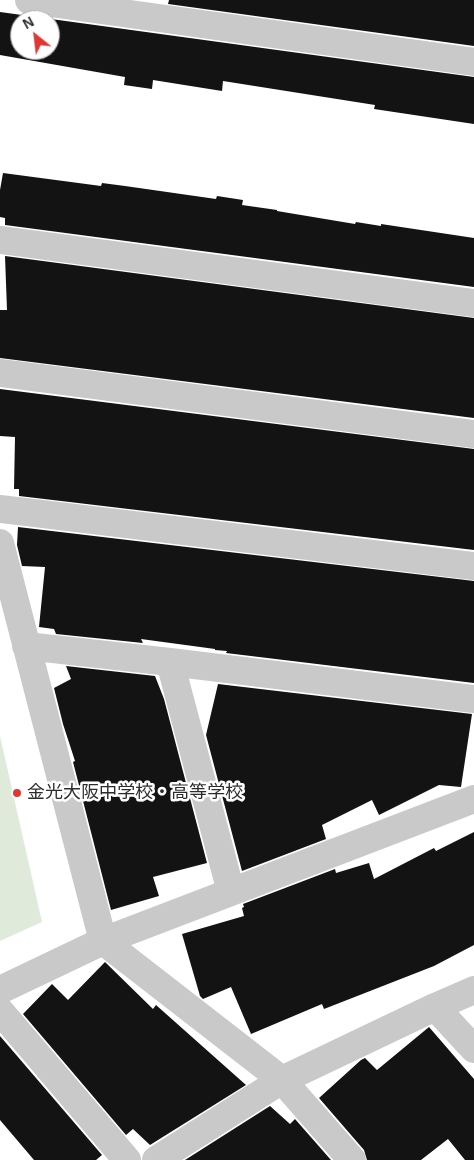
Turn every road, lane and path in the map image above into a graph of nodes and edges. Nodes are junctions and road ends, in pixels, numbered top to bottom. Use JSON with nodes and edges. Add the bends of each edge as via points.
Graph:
{"nodes":[{"id":1,"x":29,"y":0,"type":"edge"},
{"id":2,"x":474,"y":62,"type":"edge"},
{"id":3,"x":0,"y":240,"type":"edge"},
{"id":4,"x":474,"y":303,"type":"edge"},
{"id":5,"x":0,"y":373,"type":"edge"},
{"id":6,"x":474,"y":434,"type":"edge"},
{"id":7,"x":0,"y":509,"type":"edge"},
{"id":8,"x":0,"y":543,"type":"edge"},
{"id":9,"x":474,"y":566,"type":"edge"},
{"id":10,"x":26,"y":646,"type":"junction"},
{"id":11,"x":170,"y":662,"type":"junction"},
{"id":12,"x":474,"y":699,"type":"edge"},
{"id":13,"x":474,"y":799,"type":"edge"},
{"id":14,"x":231,"y":892,"type":"junction"},
{"id":15,"x":103,"y":941,"type":"junction"},
{"id":16,"x":0,"y":990,"type":"edge"},
{"id":17,"x":474,"y":990,"type":"edge"},
{"id":18,"x":435,"y":1006,"type":"junction"},
{"id":19,"x":0,"y":1011,"type":"edge"},
{"id":20,"x":474,"y":1050,"type":"edge"},
{"id":21,"x":282,"y":1080,"type":"junction"},
{"id":22,"x":127,"y":1160,"type":"edge"},
{"id":23,"x":156,"y":1160,"type":"edge"},
{"id":24,"x":352,"y":1160,"type":"edge"}],
"edges":[{"from":1,"to":2,"type":"street"},
{"from":3,"to":4,"type":"street"},
{"from":5,"to":6,"type":"street"},
{"from":7,"to":9,"type":"street"},
{"from":8,"to":10,"type":"street"},
{"from":10,"to":11,"type":"street"},
{"from":10,"to":15,"type":"street"},
{"from":11,"to":12,"type":"street"},
{"from":11,"to":14,"type":"street"},
{"from":13,"to":14,"type":"street"},
{"from":14,"to":15,"type":"street"},
{"from":15,"to":16,"type":"street"},
{"from":15,"to":21,"type":"street"},
{"from":17,"to":18,"type":"street"},
{"from":18,"to":20,"type":"street"},
{"from":18,"to":21,"type":"street"},
{"from":19,"to":22,"type":"street"},
{"from":21,"to":23,"type":"street"},
{"from":21,"to":24,"type":"street"}]}
